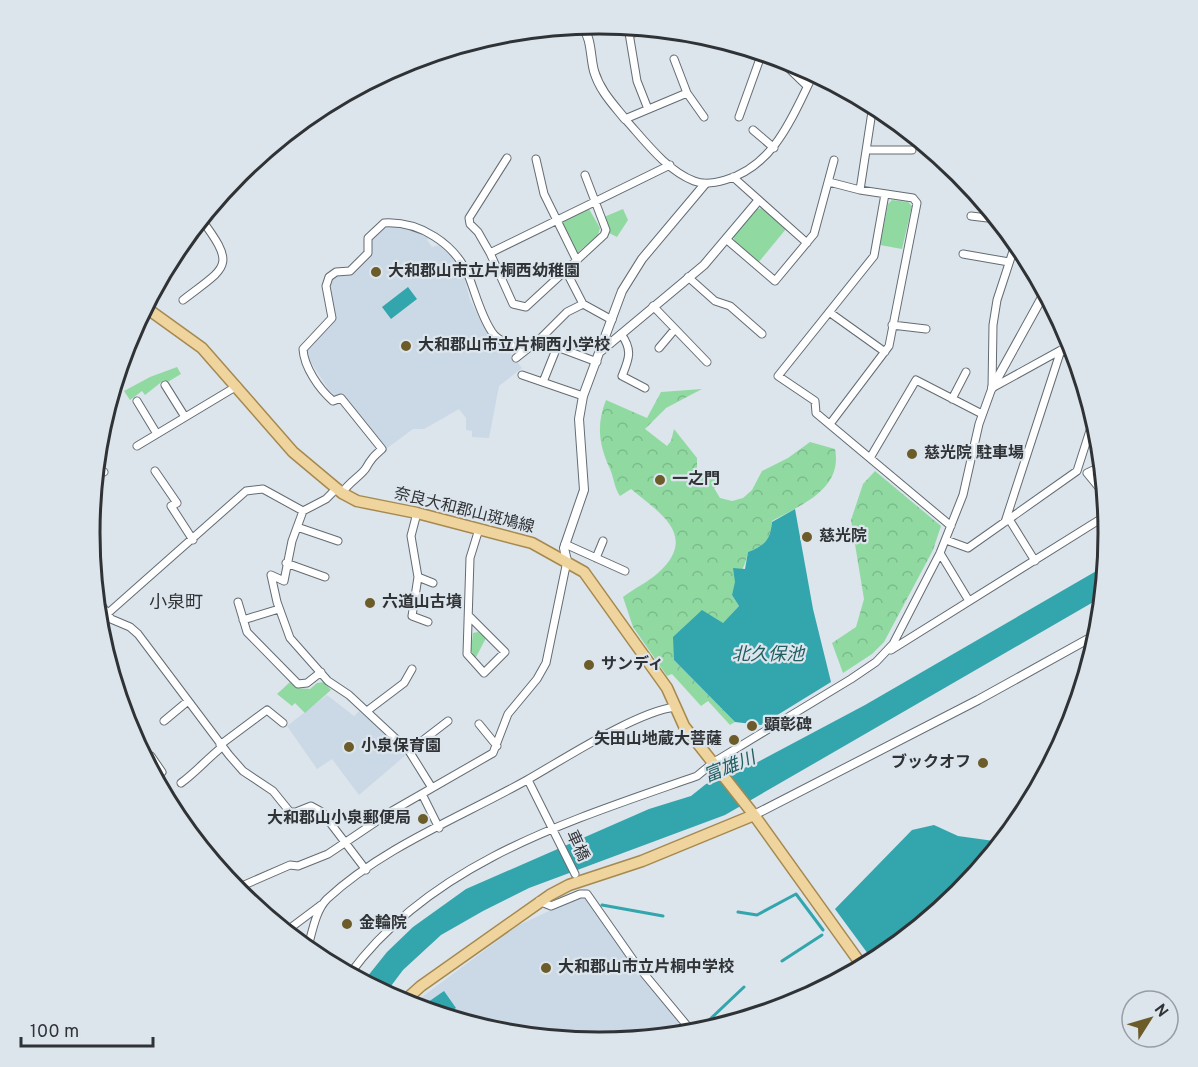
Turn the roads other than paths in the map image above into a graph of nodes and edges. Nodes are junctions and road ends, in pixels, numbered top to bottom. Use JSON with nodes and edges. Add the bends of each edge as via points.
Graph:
{"nodes":[{"id":1,"x":587,"y":35,"type":"edge"},
{"id":2,"x":629,"y":36,"type":"edge"},
{"id":3,"x":674,"y":59,"type":"dead end"},
{"id":4,"x":759,"y":61,"type":"edge"},
{"id":5,"x":795,"y":74,"type":"edge"},
{"id":6,"x":810,"y":81,"type":"edge"},
{"id":7,"x":807,"y":86,"type":"junction"},
{"id":8,"x":687,"y":93,"type":"junction"},
{"id":9,"x":648,"y":109,"type":"junction"},
{"id":10,"x":872,"y":116,"type":"edge"},
{"id":11,"x":704,"y":117,"type":"dead end"},
{"id":12,"x":739,"y":117,"type":"dead end"},
{"id":13,"x":625,"y":119,"type":"junction"},
{"id":14,"x":753,"y":130,"type":"dead end"},
{"id":15,"x":774,"y":148,"type":"junction"},
{"id":16,"x":867,"y":150,"type":"junction"},
{"id":17,"x":912,"y":150,"type":"dead end"},
{"id":18,"x":507,"y":158,"type":"dead end"},
{"id":19,"x":536,"y":159,"type":"dead end"},
{"id":20,"x":834,"y":160,"type":"dead end"},
{"id":21,"x":670,"y":165,"type":"junction"},
{"id":22,"x":585,"y":175,"type":"dead end"},
{"id":23,"x":733,"y":177,"type":"junction"},
{"id":24,"x":829,"y":182,"type":"junction"},
{"id":25,"x":705,"y":184,"type":"junction"},
{"id":26,"x":860,"y":190,"type":"junction"},
{"id":27,"x":885,"y":194,"type":"junction"},
{"id":28,"x":758,"y":201,"type":"junction"},
{"id":29,"x":595,"y":202,"type":"junction"},
{"id":30,"x":971,"y":216,"type":"dead end"},
{"id":31,"x":985,"y":218,"type":"edge"},
{"id":32,"x":556,"y":220,"type":"junction"},
{"id":33,"x":206,"y":226,"type":"edge"},
{"id":34,"x":726,"y":239,"type":"junction"},
{"id":35,"x":807,"y":243,"type":"junction"},
{"id":36,"x":490,"y":253,"type":"junction"},
{"id":37,"x":1012,"y":253,"type":"edge"},
{"id":38,"x":963,"y":254,"type":"dead end"},
{"id":39,"x":577,"y":261,"type":"junction"},
{"id":40,"x":1009,"y":262,"type":"junction"},
{"id":41,"x":566,"y":271,"type":"junction"},
{"id":42,"x":688,"y":277,"type":"junction"},
{"id":43,"x":183,"y":300,"type":"dead end"},
{"id":44,"x":1040,"y":301,"type":"edge"},
{"id":45,"x":583,"y":304,"type":"junction"},
{"id":46,"x":652,"y":306,"type":"junction"},
{"id":47,"x":152,"y":312,"type":"edge"},
{"id":48,"x":829,"y":312,"type":"junction"},
{"id":49,"x":612,"y":320,"type":"junction"},
{"id":50,"x":892,"y":325,"type":"junction"},
{"id":51,"x":675,"y":329,"type":"junction"},
{"id":52,"x":926,"y":329,"type":"dead end"},
{"id":53,"x":621,"y":334,"type":"junction"},
{"id":54,"x":762,"y":334,"type":"dead end"},
{"id":55,"x":659,"y":348,"type":"dead end"},
{"id":56,"x":1061,"y":350,"type":"joint"},
{"id":57,"x":600,"y":352,"type":"junction"},
{"id":58,"x":885,"y":352,"type":"junction"},
{"id":59,"x":592,"y":360,"type":"junction"},
{"id":60,"x":707,"y":362,"type":"dead end"},
{"id":61,"x":966,"y":372,"type":"dead end"},
{"id":62,"x":522,"y":375,"type":"dead end"},
{"id":63,"x":543,"y":382,"type":"junction"},
{"id":64,"x":165,"y":385,"type":"dead end"},
{"id":65,"x":237,"y":386,"type":"junction"},
{"id":66,"x":645,"y":388,"type":"dead end"},
{"id":67,"x":992,"y":388,"type":"junction"},
{"id":68,"x":579,"y":395,"type":"junction"},
{"id":69,"x":952,"y":399,"type":"junction"},
{"id":70,"x":137,"y":401,"type":"dead end"},
{"id":71,"x":982,"y":414,"type":"junction"},
{"id":72,"x":185,"y":417,"type":"junction"},
{"id":73,"x":830,"y":424,"type":"junction"},
{"id":74,"x":157,"y":434,"type":"junction"},
{"id":75,"x":1088,"y":436,"type":"edge"},
{"id":76,"x":137,"y":446,"type":"dead end"},
{"id":77,"x":870,"y":458,"type":"junction"},
{"id":78,"x":1094,"y":470,"type":"edge"},
{"id":79,"x":155,"y":471,"type":"dead end"},
{"id":80,"x":1095,"y":483,"type":"edge"},
{"id":81,"x":339,"y":491,"type":"junction"},
{"id":82,"x":303,"y":511,"type":"junction"},
{"id":83,"x":417,"y":513,"type":"junction"},
{"id":84,"x":1007,"y":521,"type":"junction"},
{"id":85,"x":1098,"y":521,"type":"edge"},
{"id":86,"x":951,"y":526,"type":"junction"},
{"id":87,"x":297,"y":527,"type":"junction"},
{"id":88,"x":479,"y":529,"type":"junction"},
{"id":89,"x":193,"y":540,"type":"junction"},
{"id":90,"x":946,"y":540,"type":"junction"},
{"id":91,"x":338,"y":541,"type":"dead end"},
{"id":92,"x":603,"y":542,"type":"dead end"},
{"id":93,"x":565,"y":544,"type":"junction"},
{"id":94,"x":940,"y":553,"type":"junction"},
{"id":95,"x":596,"y":558,"type":"junction"},
{"id":96,"x":567,"y":561,"type":"junction"},
{"id":97,"x":1035,"y":561,"type":"junction"},
{"id":98,"x":286,"y":563,"type":"junction"},
{"id":99,"x":626,"y":571,"type":"dead end"},
{"id":100,"x":418,"y":577,"type":"junction"},
{"id":101,"x":324,"y":578,"type":"dead end"},
{"id":102,"x":433,"y":583,"type":"dead end"},
{"id":103,"x":969,"y":601,"type":"junction"},
{"id":104,"x":237,"y":602,"type":"dead end"},
{"id":105,"x":279,"y":609,"type":"junction"},
{"id":106,"x":107,"y":614,"type":"joint"},
{"id":107,"x":470,"y":617,"type":"junction"},
{"id":108,"x":243,"y":620,"type":"junction"},
{"id":109,"x":428,"y":622,"type":"dead end"},
{"id":110,"x":1086,"y":640,"type":"edge"},
{"id":111,"x":886,"y":652,"type":"junction"},
{"id":112,"x":412,"y":669,"type":"dead end"},
{"id":113,"x":321,"y":672,"type":"junction"},
{"id":114,"x":188,"y":701,"type":"junction"},
{"id":115,"x":675,"y":707,"type":"junction"},
{"id":116,"x":367,"y":711,"type":"junction"},
{"id":117,"x":164,"y":721,"type":"dead end"},
{"id":118,"x":448,"y":721,"type":"dead end"},
{"id":119,"x":283,"y":723,"type":"dead end"},
{"id":120,"x":479,"y":724,"type":"dead end"},
{"id":121,"x":221,"y":746,"type":"junction"},
{"id":122,"x":497,"y":746,"type":"junction"},
{"id":123,"x":409,"y":751,"type":"junction"},
{"id":124,"x":716,"y":765,"type":"junction"},
{"id":125,"x":528,"y":780,"type":"junction"},
{"id":126,"x":181,"y":783,"type":"dead end"},
{"id":127,"x":432,"y":788,"type":"junction"},
{"id":128,"x":424,"y":797,"type":"junction"},
{"id":129,"x":752,"y":813,"type":"junction"},
{"id":130,"x":439,"y":828,"type":"junction"},
{"id":131,"x":554,"y":829,"type":"junction"},
{"id":132,"x":345,"y":843,"type":"junction"},
{"id":133,"x":366,"y":870,"type":"junction"},
{"id":134,"x":575,"y":874,"type":"dead end"},
{"id":135,"x":245,"y":885,"type":"edge"},
{"id":136,"x":325,"y":901,"type":"junction"},
{"id":137,"x":539,"y":901,"type":"junction"},
{"id":138,"x":292,"y":927,"type":"edge"},
{"id":139,"x":310,"y":940,"type":"edge"},
{"id":140,"x":857,"y":960,"type":"edge"},
{"id":141,"x":354,"y":969,"type":"edge"},
{"id":142,"x":410,"y":996,"type":"edge"},
{"id":143,"x":686,"y":1024,"type":"edge"}],
"edges":[{"from":1,"to":13,"type":"street","via":[[602,92]]},
{"from":2,"to":9,"type":"street"},
{"from":3,"to":8,"type":"street"},
{"from":4,"to":12,"type":"street"},
{"from":5,"to":7,"type":"street"},
{"from":6,"to":7,"type":"street"},
{"from":7,"to":15,"type":"street"},
{"from":8,"to":9,"type":"street"},
{"from":8,"to":11,"type":"street"},
{"from":9,"to":13,"type":"street"},
{"from":10,"to":16,"type":"street"},
{"from":13,"to":21,"type":"street"},
{"from":14,"to":15,"type":"street"},
{"from":15,"to":23,"type":"street","via":[[754,166]]},
{"from":16,"to":17,"type":"street"},
{"from":16,"to":26,"type":"street"},
{"from":18,"to":36,"type":"street","via":[[469,218]]},
{"from":19,"to":32,"type":"street","via":[[544,194]]},
{"from":20,"to":24,"type":"street"},
{"from":21,"to":25,"type":"street"},
{"from":21,"to":29,"type":"street"},
{"from":22,"to":29,"type":"street"},
{"from":23,"to":25,"type":"street"},
{"from":23,"to":28,"type":"street"},
{"from":24,"to":26,"type":"street"},
{"from":24,"to":35,"type":"street","via":[[819,224]]},
{"from":25,"to":49,"type":"street","via":[[632,273]]},
{"from":26,"to":27,"type":"street"},
{"from":27,"to":48,"type":"street","via":[[874,256]]},
{"from":27,"to":50,"type":"street","via":[[917,202]]},
{"from":28,"to":34,"type":"street"},
{"from":28,"to":35,"type":"street"},
{"from":29,"to":32,"type":"street"},
{"from":29,"to":39,"type":"street","via":[[606,230]]},
{"from":30,"to":31,"type":"street"},
{"from":32,"to":36,"type":"street"},
{"from":32,"to":39,"type":"street"},
{"from":33,"to":43,"type":"street","via":[[225,254],[224,264],[219,273]]},
{"from":34,"to":35,"type":"street","via":[[775,281]]},
{"from":34,"to":42,"type":"street"},
{"from":36,"to":41,"type":"street","via":[[513,304],[526,307]]},
{"from":37,"to":40,"type":"street"},
{"from":38,"to":40,"type":"street"},
{"from":39,"to":41,"type":"street"},
{"from":40,"to":67,"type":"street","via":[[993,325]]},
{"from":41,"to":45,"type":"street"},
{"from":42,"to":46,"type":"street"},
{"from":42,"to":54,"type":"street"},
{"from":44,"to":67,"type":"street"},
{"from":45,"to":49,"type":"street"},
{"from":45,"to":81,"type":"street","via":[[567,312],[519,355],[492,334],[465,268],[448,247],[430,233],[408,224],[384,223],[371,234],[368,253],[350,271],[336,272],[328,278],[332,318],[303,349],[323,392],[333,401],[341,398],[382,449],[368,460],[366,469]]},
{"from":46,"to":51,"type":"street"},
{"from":46,"to":53,"type":"street"},
{"from":47,"to":65,"type":"main road","name":"奈良大和郡山斑鳩線","via":[[202,348]]},
{"from":48,"to":58,"type":"street"},
{"from":48,"to":73,"type":"street","via":[[777,378],[815,401],[816,413]]},
{"from":49,"to":57,"type":"street"},
{"from":50,"to":52,"type":"street"},
{"from":50,"to":58,"type":"street"},
{"from":51,"to":55,"type":"street"},
{"from":51,"to":60,"type":"street"},
{"from":53,"to":57,"type":"street"},
{"from":53,"to":66,"type":"street","via":[[630,354],[622,376]]},
{"from":56,"to":67,"type":"street"},
{"from":56,"to":84,"type":"street"},
{"from":57,"to":59,"type":"street"},
{"from":58,"to":73,"type":"street"},
{"from":59,"to":63,"type":"street","via":[[557,347]]},
{"from":59,"to":68,"type":"street"},
{"from":61,"to":69,"type":"street"},
{"from":62,"to":63,"type":"street"},
{"from":63,"to":68,"type":"street"},
{"from":64,"to":72,"type":"street"},
{"from":65,"to":72,"type":"street"},
{"from":65,"to":81,"type":"main road","name":"奈良大和郡山斑鳩線","via":[[293,452]]},
{"from":67,"to":71,"type":"street"},
{"from":68,"to":93,"type":"street","via":[[584,490]]},
{"from":69,"to":71,"type":"street"},
{"from":69,"to":77,"type":"street","via":[[916,380]]},
{"from":70,"to":74,"type":"street"},
{"from":71,"to":86,"type":"street","via":[[963,495]]},
{"from":72,"to":74,"type":"street"},
{"from":73,"to":77,"type":"street"},
{"from":74,"to":76,"type":"street"},
{"from":75,"to":84,"type":"street","via":[[1077,471]]},
{"from":77,"to":86,"type":"street"},
{"from":78,"to":80,"type":"street","via":[[1087,473]]},
{"from":79,"to":89,"type":"street","via":[[177,502],[171,506]]},
{"from":81,"to":82,"type":"street"},
{"from":81,"to":83,"type":"main road","name":"奈良大和郡山斑鳩線","via":[[357,501]]},
{"from":82,"to":87,"type":"street"},
{"from":82,"to":89,"type":"street","via":[[263,489],[254,489],[241,494]]},
{"from":83,"to":88,"type":"main road","name":"奈良大和郡山斑鳩線"},
{"from":83,"to":100,"type":"street","via":[[411,536]]},
{"from":84,"to":90,"type":"street","via":[[968,548]]},
{"from":84,"to":97,"type":"street"},
{"from":85,"to":97,"type":"street"},
{"from":86,"to":90,"type":"street"},
{"from":87,"to":91,"type":"street"},
{"from":87,"to":98,"type":"street"},
{"from":88,"to":96,"type":"main road","name":"奈良大和郡山斑鳩線","via":[[532,543]]},
{"from":88,"to":107,"type":"street","via":[[470,558]]},
{"from":89,"to":106,"type":"street"},
{"from":90,"to":94,"type":"street"},
{"from":92,"to":95,"type":"street"},
{"from":93,"to":95,"type":"street"},
{"from":93,"to":96,"type":"street"},
{"from":94,"to":103,"type":"street"},
{"from":94,"to":111,"type":"street"},
{"from":95,"to":99,"type":"street"},
{"from":96,"to":115,"type":"main road","name":"奈良大和郡山斑鳩線","via":[[598,588],[667,688]]},
{"from":96,"to":122,"type":"street","via":[[546,663],[508,714]]},
{"from":97,"to":103,"type":"street"},
{"from":98,"to":101,"type":"street"},
{"from":98,"to":105,"type":"street","via":[[284,581],[271,575]]},
{"from":100,"to":102,"type":"street"},
{"from":100,"to":109,"type":"street","via":[[412,616]]},
{"from":103,"to":111,"type":"street"},
{"from":104,"to":108,"type":"street"},
{"from":105,"to":108,"type":"street"},
{"from":105,"to":113,"type":"street","via":[[290,638]]},
{"from":106,"to":114,"type":"street","via":[[138,634]]},
{"from":107,"to":107,"type":"street","via":[[467,654],[484,673],[505,652]]},
{"from":108,"to":113,"type":"street","via":[[247,632],[298,684],[307,683]]},
{"from":110,"to":129,"type":"street","via":[[997,690]]},
{"from":111,"to":124,"type":"street","via":[[851,679]]},
{"from":112,"to":116,"type":"street","via":[[404,683]]},
{"from":113,"to":116,"type":"street"},
{"from":114,"to":117,"type":"street"},
{"from":114,"to":121,"type":"street"},
{"from":115,"to":124,"type":"main road","name":"奈良大和郡山斑鳩線","via":[[684,726]]},
{"from":115,"to":125,"type":"street","via":[[659,709]]},
{"from":116,"to":123,"type":"street"},
{"from":118,"to":123,"type":"street"},
{"from":119,"to":121,"type":"street","via":[[267,710]]},
{"from":120,"to":122,"type":"street"},
{"from":121,"to":126,"type":"street"},
{"from":121,"to":132,"type":"street","via":[[243,771],[273,791],[290,812],[316,807]]},
{"from":122,"to":127,"type":"street","via":[[486,759]]},
{"from":123,"to":127,"type":"street"},
{"from":124,"to":129,"type":"main road","name":"奈良大和郡山斑鳩線"},
{"from":124,"to":131,"type":"street","via":[[697,776]]},
{"from":125,"to":130,"type":"street"},
{"from":125,"to":131,"type":"street","name":"車橋"},
{"from":127,"to":128,"type":"street"},
{"from":128,"to":130,"type":"street"},
{"from":128,"to":132,"type":"street","via":[[392,811]]},
{"from":129,"to":137,"type":"main road","via":[[642,861],[569,885]]},
{"from":129,"to":140,"type":"main road","name":"奈良大和郡山斑鳩線"},
{"from":130,"to":133,"type":"street"},
{"from":131,"to":134,"type":"street","name":"車橋"},
{"from":131,"to":141,"type":"street","via":[[495,856],[436,892],[392,926]]},
{"from":132,"to":133,"type":"street"},
{"from":132,"to":135,"type":"street","via":[[315,860],[290,865]]},
{"from":133,"to":136,"type":"street"},
{"from":136,"to":138,"type":"street"},
{"from":136,"to":139,"type":"street"},
{"from":137,"to":142,"type":"main road"},
{"from":137,"to":143,"type":"street","via":[[551,906],[587,894],[636,964]]}]}
